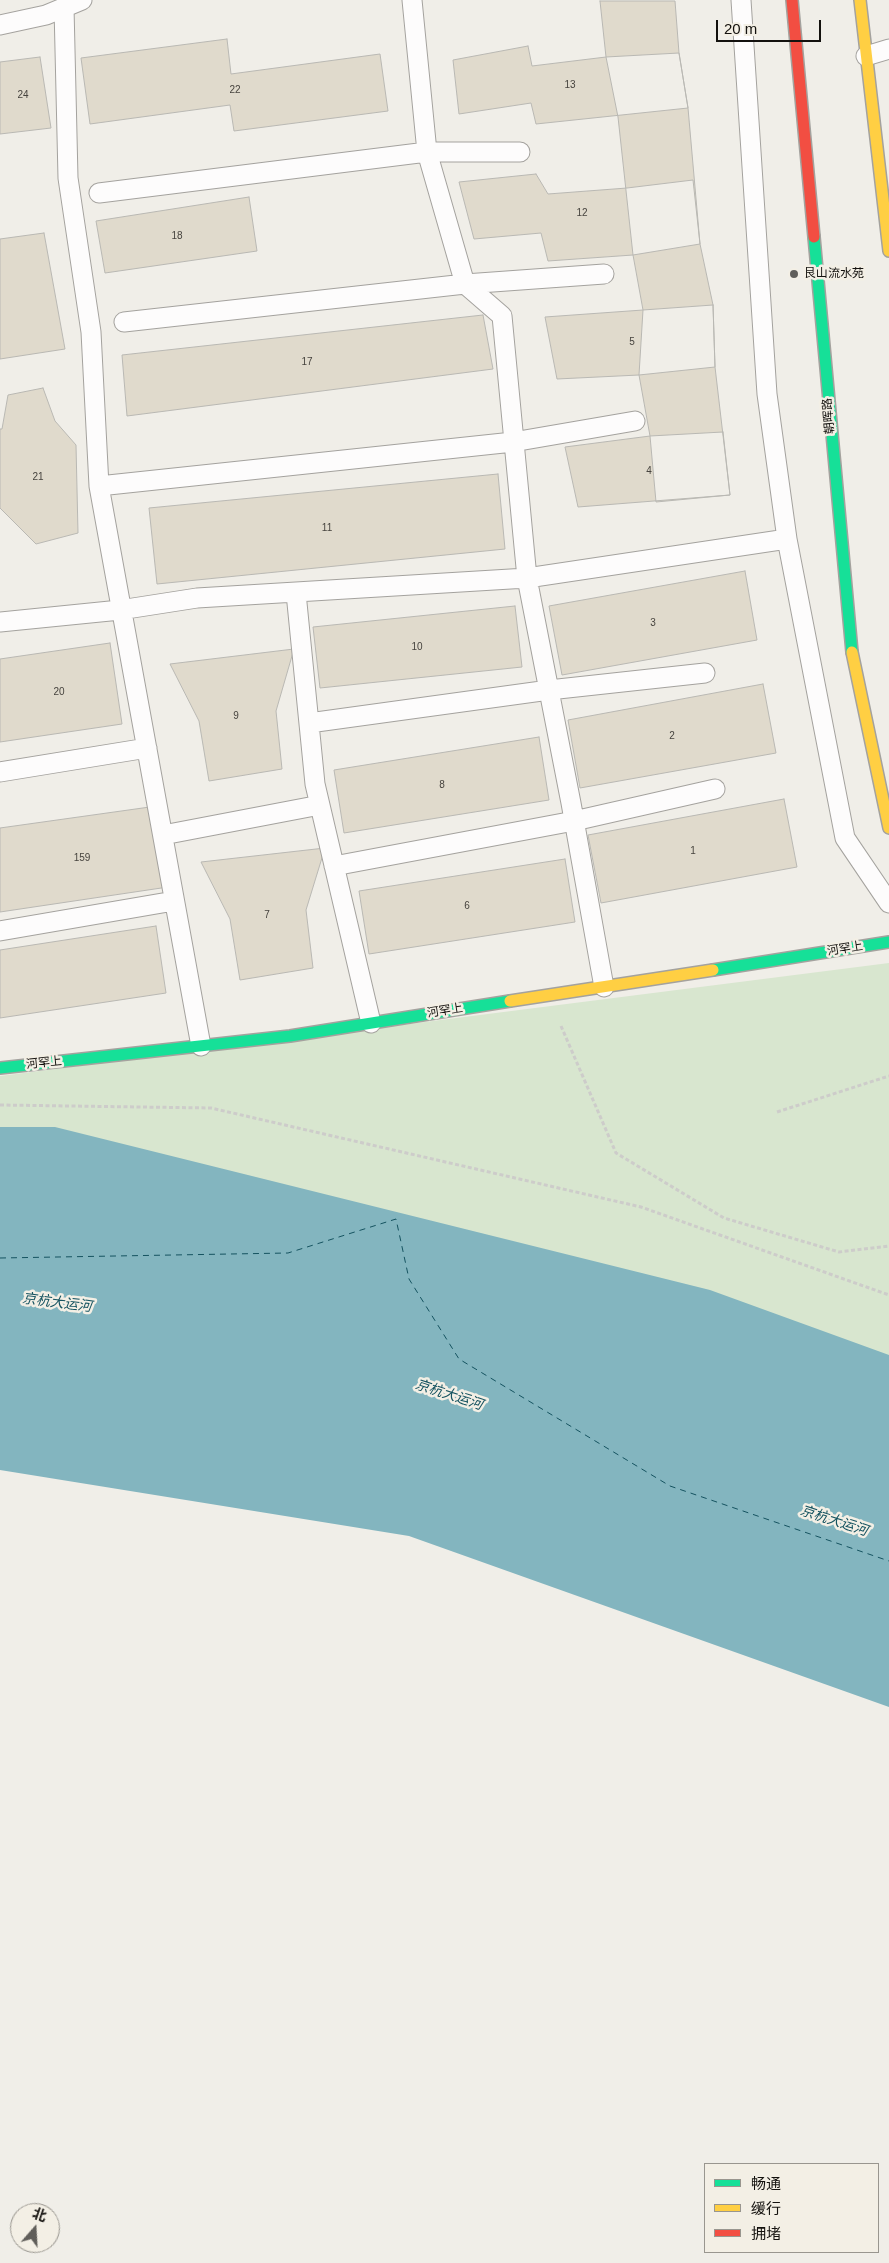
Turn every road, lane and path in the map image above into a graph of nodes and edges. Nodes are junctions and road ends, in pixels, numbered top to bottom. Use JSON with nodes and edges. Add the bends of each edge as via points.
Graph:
{"nodes":[{"id":1,"x":82,"y":0,"type":"edge"},
{"id":2,"x":412,"y":0,"type":"edge"},
{"id":3,"x":741,"y":0,"type":"edge"},
{"id":4,"x":792,"y":0,"type":"edge"},
{"id":5,"x":860,"y":0,"type":"edge"},
{"id":6,"x":64,"y":7,"type":"junction"},
{"id":7,"x":0,"y":25,"type":"edge"},
{"id":8,"x":889,"y":49,"type":"edge"},
{"id":9,"x":866,"y":56,"type":"junction"},
{"id":10,"x":427,"y":152,"type":"junction"},
{"id":11,"x":520,"y":152,"type":"dead end"},
{"id":12,"x":99,"y":193,"type":"dead end"},
{"id":13,"x":889,"y":251,"type":"edge"},
{"id":14,"x":604,"y":274,"type":"dead end"},
{"id":15,"x":465,"y":284,"type":"junction"},
{"id":16,"x":124,"y":322,"type":"dead end"},
{"id":17,"x":635,"y":421,"type":"dead end"},
{"id":18,"x":513,"y":442,"type":"junction"},
{"id":19,"x":99,"y":486,"type":"junction"},
{"id":20,"x":787,"y":539,"type":"junction"},
{"id":21,"x":527,"y":578,"type":"junction"},
{"id":22,"x":296,"y":593,"type":"junction"},
{"id":23,"x":120,"y":610,"type":"junction"},
{"id":24,"x":0,"y":622,"type":"edge"},
{"id":25,"x":706,"y":673,"type":"dead end"},
{"id":26,"x":549,"y":690,"type":"junction"},
{"id":27,"x":309,"y":723,"type":"junction"},
{"id":28,"x":147,"y":748,"type":"junction"},
{"id":29,"x":0,"y":772,"type":"edge"},
{"id":30,"x":715,"y":788,"type":"dead end"},
{"id":31,"x":320,"y":805,"type":"junction"},
{"id":32,"x":574,"y":821,"type":"junction"},
{"id":33,"x":889,"y":828,"type":"edge"},
{"id":34,"x":162,"y":835,"type":"junction"},
{"id":35,"x":334,"y":866,"type":"junction"},
{"id":36,"x":174,"y":901,"type":"junction"},
{"id":37,"x":889,"y":903,"type":"edge"},
{"id":38,"x":0,"y":931,"type":"edge"},
{"id":39,"x":889,"y":942,"type":"edge"},
{"id":40,"x":604,"y":987,"type":"junction"},
{"id":41,"x":548,"y":995,"type":"junction"},
{"id":42,"x":371,"y":1023,"type":"junction"},
{"id":43,"x":201,"y":1046,"type":"junction"},
{"id":44,"x":0,"y":1068,"type":"edge"},
{"id":45,"x":889,"y":1076,"type":"edge"},
{"id":46,"x":0,"y":1105,"type":"edge"},
{"id":47,"x":777,"y":1112,"type":"dead end"},
{"id":48,"x":889,"y":1246,"type":"edge"},
{"id":49,"x":889,"y":1295,"type":"edge"}],
"edges":[{"from":1,"to":6,"type":"lane"},
{"from":2,"to":10,"type":"lane"},
{"from":3,"to":20,"type":"lane","via":[[767,394]]},
{"from":4,"to":33,"type":"main road","name":"朝晖路","via":[[851,648]]},
{"from":5,"to":9,"type":"main road"},
{"from":6,"to":7,"type":"lane","via":[[46,15]]},
{"from":6,"to":19,"type":"lane","via":[[68,178],[91,332]]},
{"from":8,"to":9,"type":"lane"},
{"from":9,"to":13,"type":"main road"},
{"from":10,"to":11,"type":"lane"},
{"from":10,"to":12,"type":"lane"},
{"from":10,"to":15,"type":"lane"},
{"from":14,"to":15,"type":"lane"},
{"from":15,"to":16,"type":"lane"},
{"from":15,"to":18,"type":"lane","via":[[502,316]]},
{"from":17,"to":18,"type":"lane"},
{"from":18,"to":19,"type":"lane"},
{"from":18,"to":21,"type":"lane"},
{"from":19,"to":23,"type":"lane"},
{"from":20,"to":21,"type":"lane"},
{"from":20,"to":37,"type":"lane","via":[[845,838]]},
{"from":21,"to":22,"type":"lane"},
{"from":21,"to":26,"type":"lane"},
{"from":22,"to":23,"type":"lane","via":[[197,598]]},
{"from":22,"to":27,"type":"lane"},
{"from":23,"to":24,"type":"lane"},
{"from":23,"to":28,"type":"lane"},
{"from":25,"to":26,"type":"lane"},
{"from":26,"to":27,"type":"lane"},
{"from":26,"to":32,"type":"lane"},
{"from":27,"to":31,"type":"lane"},
{"from":28,"to":29,"type":"lane"},
{"from":28,"to":34,"type":"lane"},
{"from":30,"to":32,"type":"lane"},
{"from":31,"to":34,"type":"lane"},
{"from":31,"to":35,"type":"lane"},
{"from":32,"to":35,"type":"lane"},
{"from":32,"to":40,"type":"lane"},
{"from":34,"to":36,"type":"lane"},
{"from":35,"to":42,"type":"lane"},
{"from":36,"to":38,"type":"lane"},
{"from":36,"to":43,"type":"lane"},
{"from":39,"to":40,"type":"main road","name":"河罕上"},
{"from":40,"to":41,"type":"main road","name":"河罕上"},
{"from":41,"to":42,"type":"main road","name":"河罕上"},
{"from":41,"to":48,"type":"path","via":[[616,1153],[724,1218],[839,1252]]},
{"from":42,"to":43,"type":"main road","name":"河罕上"},
{"from":43,"to":44,"type":"main road","name":"河罕上"},
{"from":45,"to":47,"type":"path"},
{"from":46,"to":49,"type":"path","via":[[211,1108],[642,1207]]}]}
